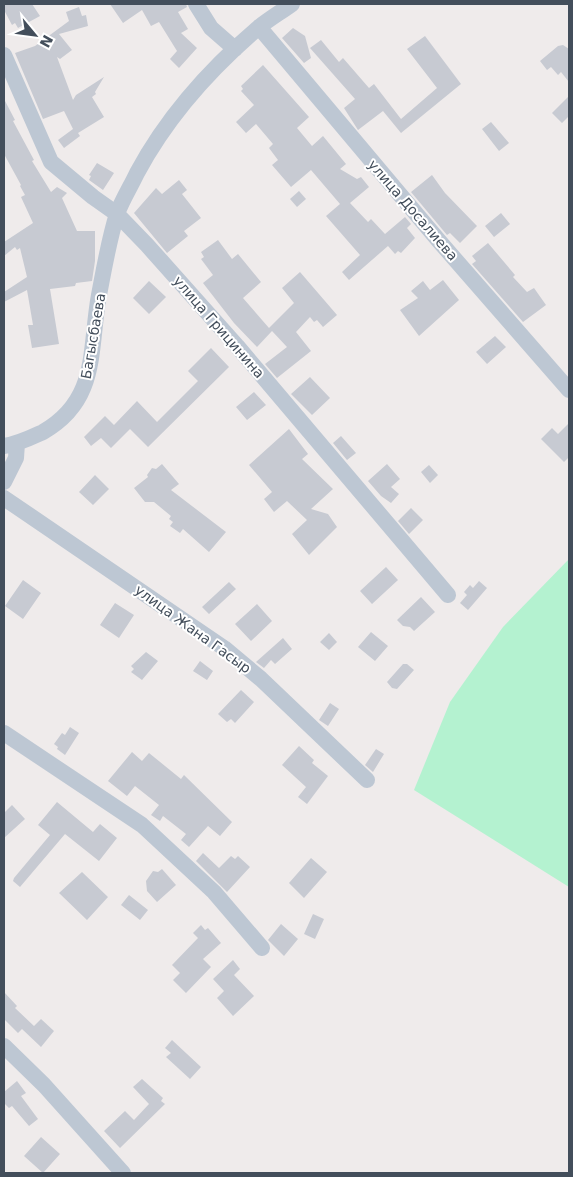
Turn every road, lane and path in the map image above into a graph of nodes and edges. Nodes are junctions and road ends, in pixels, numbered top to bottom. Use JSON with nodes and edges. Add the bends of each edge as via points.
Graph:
{"nodes":[{"id":1,"x":196,"y":4,"type":"edge"},
{"id":2,"x":292,"y":4,"type":"edge"},
{"id":3,"x":259,"y":27,"type":"junction"},
{"id":4,"x":234,"y":49,"type":"junction"},
{"id":5,"x":4,"y":54,"type":"edge"},
{"id":6,"x":118,"y":214,"type":"junction"},
{"id":7,"x":569,"y":390,"type":"edge"},
{"id":8,"x":10,"y":445,"type":"edge"},
{"id":9,"x":4,"y":482,"type":"edge"},
{"id":10,"x":4,"y":498,"type":"edge"},
{"id":11,"x":448,"y":595,"type":"dead end"},
{"id":12,"x":4,"y":733,"type":"edge"},
{"id":13,"x":367,"y":780,"type":"dead end"},
{"id":14,"x":262,"y":948,"type":"dead end"},
{"id":15,"x":4,"y":1046,"type":"edge"},
{"id":16,"x":123,"y":1173,"type":"edge"}],
"edges":[{"from":1,"to":4,"type":"street","via":[[211,28]]},
{"from":2,"to":3,"type":"street","name":"Багысбаева"},
{"from":3,"to":4,"type":"street","name":"Багысбаева"},
{"from":3,"to":7,"type":"street","name":"улица Досалиева"},
{"from":4,"to":6,"type":"street","name":"Багысбаева","via":[[160,132]]},
{"from":5,"to":6,"type":"street","name":"улица Грицинина","via":[[51,162]]},
{"from":6,"to":8,"type":"street","name":"Багысбаева","via":[[99,297],[88,377],[77,401],[63,419],[31,438]]},
{"from":6,"to":11,"type":"street","name":"улица Грицинина","via":[[237,346]]},
{"from":8,"to":9,"type":"street","via":[[16,458]]},
{"from":10,"to":13,"type":"street","name":"улица Жана Гасыр","via":[[224,648]]},
{"from":12,"to":14,"type":"street","via":[[142,825],[214,892]]},
{"from":15,"to":16,"type":"street"}]}
